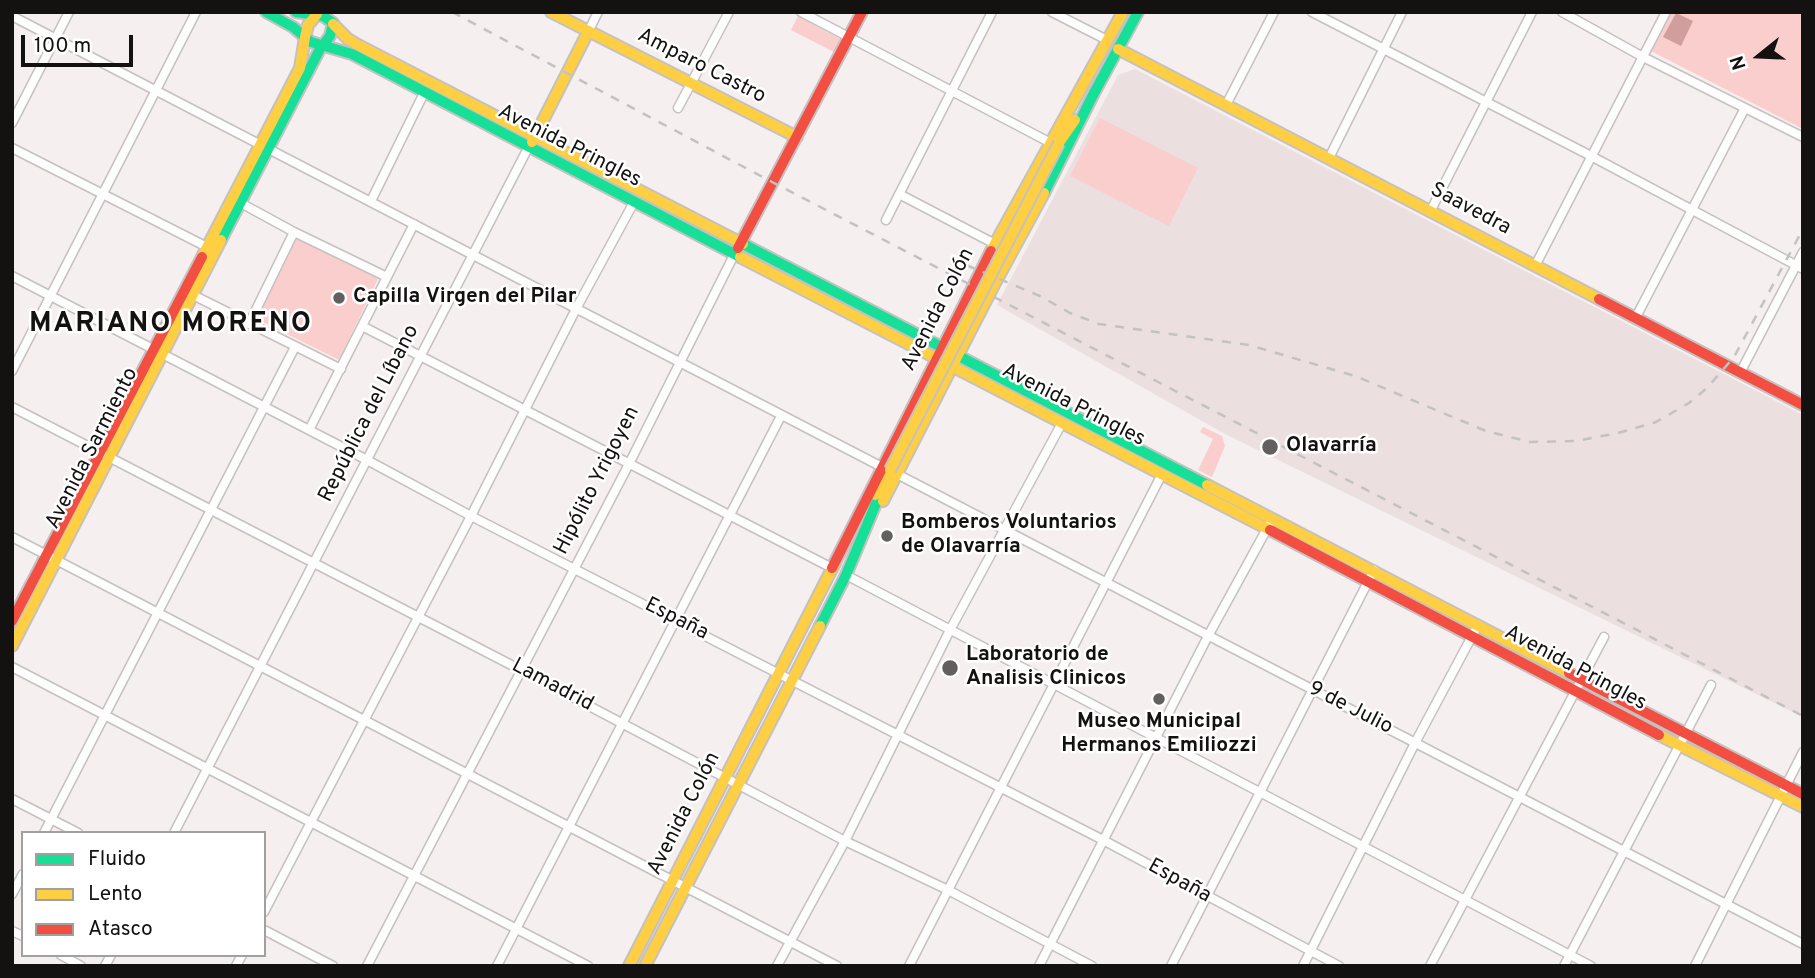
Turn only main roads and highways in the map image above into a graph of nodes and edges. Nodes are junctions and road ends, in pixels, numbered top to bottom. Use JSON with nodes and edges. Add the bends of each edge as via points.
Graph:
{"nodes":[{"id":1,"x":266,"y":12,"type":"edge"},
{"id":2,"x":296,"y":12,"type":"edge"},
{"id":3,"x":339,"y":12,"type":"edge"},
{"id":4,"x":551,"y":12,"type":"edge"},
{"id":5,"x":862,"y":12,"type":"edge"},
{"id":6,"x":1123,"y":12,"type":"edge"},
{"id":7,"x":1138,"y":12,"type":"edge"},
{"id":8,"x":318,"y":14,"type":"edge"},
{"id":9,"x":333,"y":24,"type":"junction"},
{"id":10,"x":588,"y":32,"type":"junction"},
{"id":11,"x":305,"y":37,"type":"junction"},
{"id":12,"x":323,"y":45,"type":"junction"},
{"id":13,"x":1118,"y":49,"type":"junction"},
{"id":14,"x":1095,"y":91,"type":"junction"},
{"id":15,"x":535,"y":137,"type":"junction"},
{"id":16,"x":797,"y":137,"type":"junction"},
{"id":17,"x":1054,"y":142,"type":"junction"},
{"id":18,"x":265,"y":146,"type":"junction"},
{"id":19,"x":528,"y":148,"type":"junction"},
{"id":20,"x":738,"y":248,"type":"junction"},
{"id":21,"x":211,"y":249,"type":"junction"},
{"id":22,"x":158,"y":351,"type":"junction"},
{"id":23,"x":939,"y":352,"type":"junction"},
{"id":24,"x":956,"y":360,"type":"junction"},
{"id":25,"x":1803,"y":405,"type":"edge"},
{"id":26,"x":890,"y":470,"type":"junction"},
{"id":27,"x":53,"y":557,"type":"junction"},
{"id":28,"x":12,"y":621,"type":"edge"},
{"id":29,"x":12,"y":646,"type":"edge"},
{"id":30,"x":1783,"y":790,"type":"junction"},
{"id":31,"x":1803,"y":794,"type":"edge"},
{"id":32,"x":1803,"y":807,"type":"edge"},
{"id":33,"x":629,"y":966,"type":"edge"},
{"id":34,"x":645,"y":966,"type":"edge"}],
"edges":[{"from":1,"to":11,"type":"main road"},
{"from":2,"to":8,"type":"main road"},
{"from":3,"to":9,"type":"main road"},
{"from":4,"to":10,"type":"main road","name":"Amparo Castro"},
{"from":5,"to":16,"type":"main road","name":"Hipólito Yrigoyen"},
{"from":6,"to":17,"type":"main road","name":"Avenida Colón"},
{"from":7,"to":13,"type":"main road","name":"Avenida Colón"},
{"from":8,"to":9,"type":"main road"},
{"from":8,"to":11,"type":"main road"},
{"from":9,"to":12,"type":"main road"},
{"from":9,"to":15,"type":"main road","name":"Avenida Pringles","via":[[358,45]]},
{"from":10,"to":15,"type":"main road","name":"República del Líbano"},
{"from":10,"to":16,"type":"main road","name":"Amparo Castro"},
{"from":11,"to":12,"type":"main road"},
{"from":11,"to":18,"type":"main road","name":"Avenida Sarmiento","via":[[300,68]]},
{"from":12,"to":18,"type":"main road","name":"Avenida Sarmiento"},
{"from":12,"to":19,"type":"main road","name":"Avenida Pringles","via":[[352,54]]},
{"from":13,"to":14,"type":"main road","name":"Avenida Colón"},
{"from":13,"to":25,"type":"main road","name":"Saavedra"},
{"from":14,"to":17,"type":"main road","name":"Avenida Colón"},
{"from":14,"to":24,"type":"main road","name":"Avenida Colón"},
{"from":15,"to":19,"type":"main road","name":"República del Líbano"},
{"from":15,"to":20,"type":"main road","name":"Avenida Pringles"},
{"from":16,"to":20,"type":"main road","name":"Hipólito Yrigoyen"},
{"from":17,"to":23,"type":"main road","name":"Avenida Colón"},
{"from":17,"to":26,"type":"main road","name":"Avenida Colón","bridge":true},
{"from":18,"to":21,"type":"main road","name":"Avenida Sarmiento"},
{"from":19,"to":20,"type":"main road","name":"Avenida Pringles"},
{"from":20,"to":23,"type":"main road","name":"Avenida Pringles"},
{"from":21,"to":22,"type":"main road","name":"Avenida Sarmiento"},
{"from":21,"to":22,"type":"main road","name":"Avenida Sarmiento","via":[[192,295]]},
{"from":22,"to":27,"type":"main road","name":"Avenida Sarmiento","via":[[100,452]]},
{"from":22,"to":27,"type":"main road","name":"Avenida Sarmiento","via":[[111,458]]},
{"from":23,"to":24,"type":"main road","name":"Avenida Pringles"},
{"from":23,"to":26,"type":"main road","name":"Avenida Colón"},
{"from":24,"to":26,"type":"main road","name":"Avenida Colón"},
{"from":24,"to":30,"type":"main road","name":"Avenida Pringles","via":[[1374,570],[1686,733]]},
{"from":24,"to":30,"type":"main road","name":"Avenida Pringles","via":[[1062,423],[1680,746]]},
{"from":26,"to":33,"type":"main road","name":"Avenida Colón","via":[[832,568]]},
{"from":26,"to":34,"type":"main road","name":"Avenida Colón","via":[[846,575]]},
{"from":27,"to":28,"type":"main road","name":"Avenida Sarmiento"},
{"from":27,"to":29,"type":"main road","name":"Avenida Sarmiento"},
{"from":30,"to":31,"type":"main road","name":"Avenida Pringles"},
{"from":30,"to":32,"type":"main road","name":"Avenida Pringles"}]}
